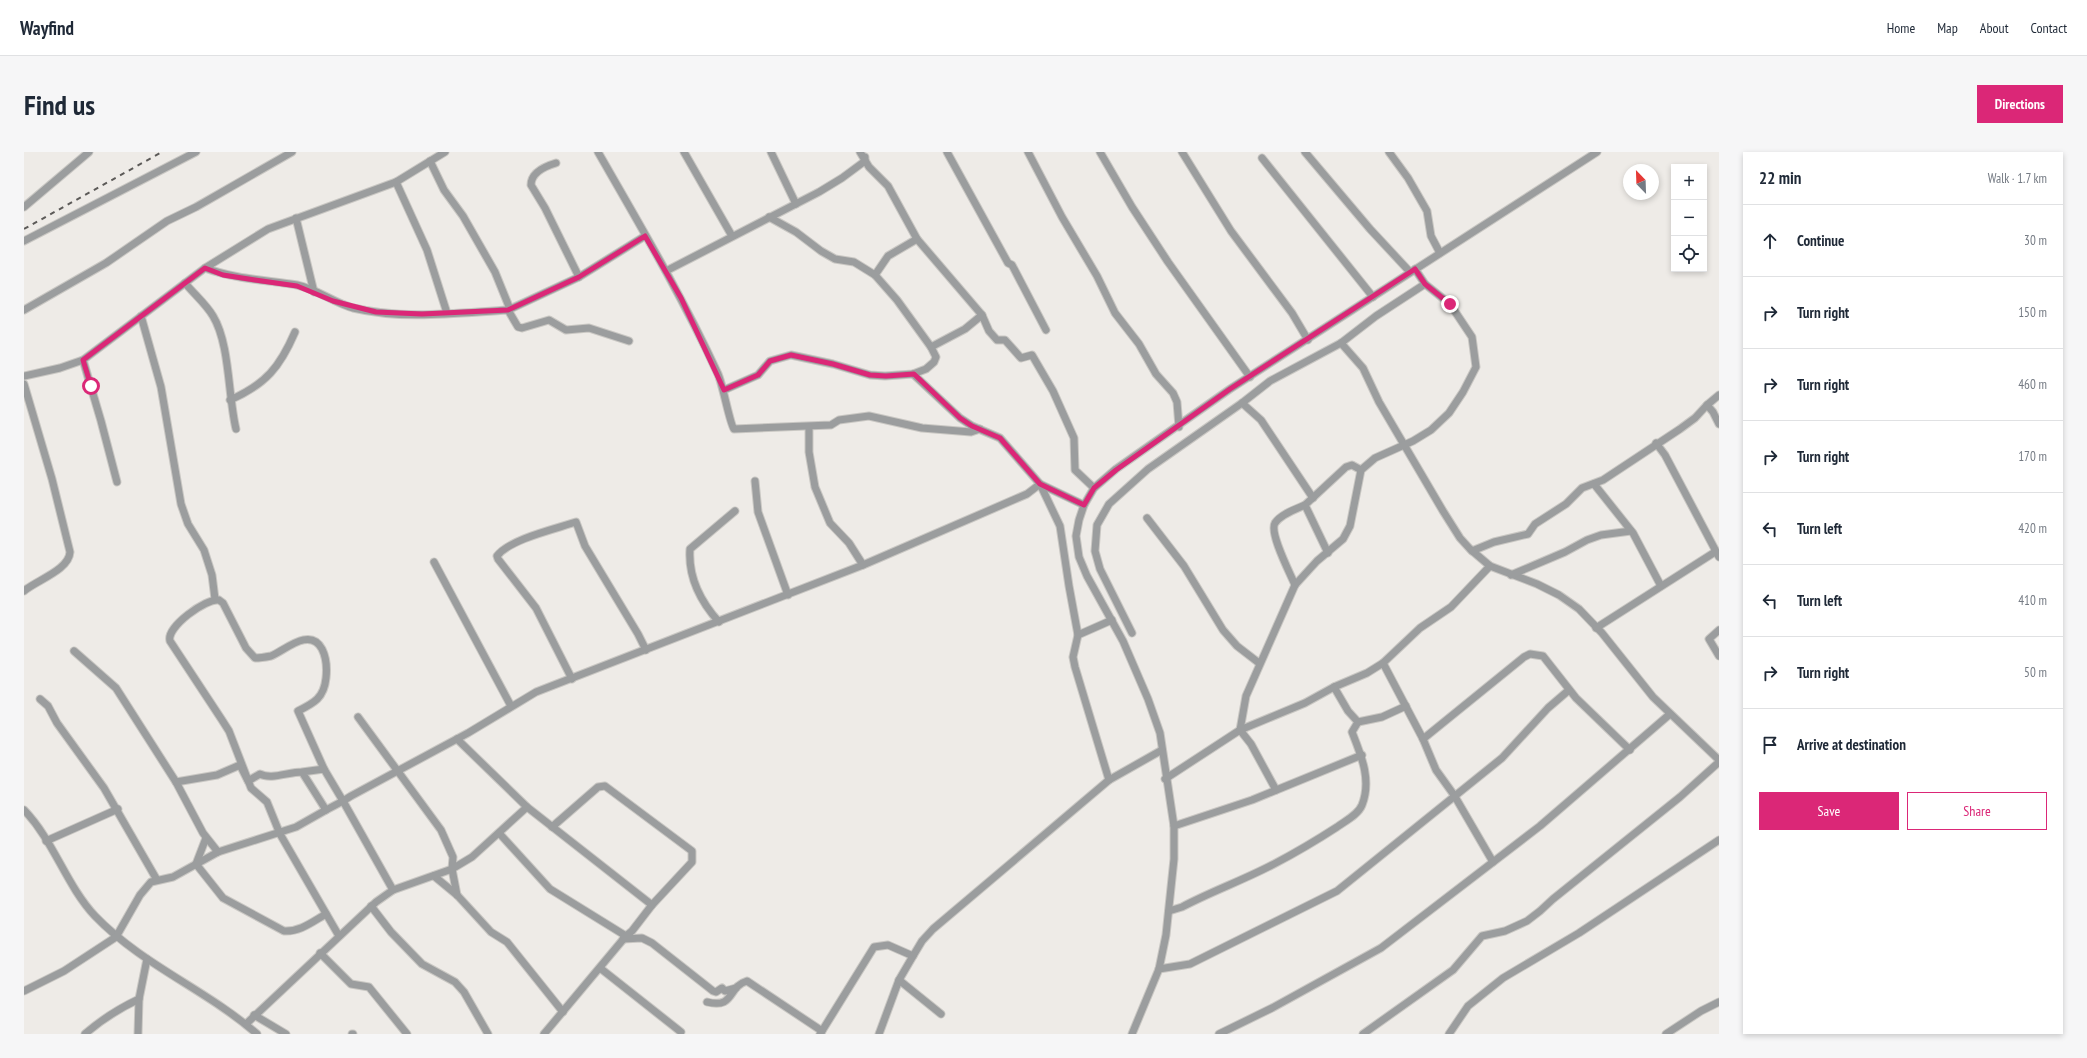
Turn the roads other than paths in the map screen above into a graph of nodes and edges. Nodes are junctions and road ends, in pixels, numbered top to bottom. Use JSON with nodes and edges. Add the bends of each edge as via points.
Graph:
{"nodes":[{"id":1,"x":88,"y":152,"type":"edge"},
{"id":2,"x":196,"y":152,"type":"edge"},
{"id":3,"x":292,"y":152,"type":"edge"},
{"id":4,"x":445,"y":152,"type":"edge"},
{"id":5,"x":598,"y":152,"type":"edge"},
{"id":6,"x":684,"y":152,"type":"edge"},
{"id":7,"x":770,"y":152,"type":"edge"},
{"id":8,"x":860,"y":152,"type":"edge"},
{"id":9,"x":865,"y":152,"type":"edge"},
{"id":10,"x":1028,"y":152,"type":"edge"},
{"id":11,"x":1100,"y":152,"type":"edge"},
{"id":12,"x":1182,"y":152,"type":"edge"},
{"id":13,"x":1305,"y":152,"type":"edge"},
{"id":14,"x":1389,"y":152,"type":"edge"},
{"id":15,"x":1597,"y":152,"type":"edge"},
{"id":16,"x":950,"y":153,"type":"edge"},
{"id":17,"x":1262,"y":158,"type":"dead end"},
{"id":18,"x":430,"y":161,"type":"junction"},
{"id":19,"x":865,"y":161,"type":"junction"},
{"id":20,"x":556,"y":163,"type":"dead end"},
{"id":21,"x":396,"y":182,"type":"junction"},
{"id":22,"x":796,"y":204,"type":"junction"},
{"id":23,"x":24,"y":207,"type":"edge"},
{"id":24,"x":769,"y":217,"type":"junction"},
{"id":25,"x":296,"y":218,"type":"junction"},
{"id":26,"x":645,"y":236,"type":"junction"},
{"id":27,"x":732,"y":236,"type":"junction"},
{"id":28,"x":917,"y":239,"type":"junction"},
{"id":29,"x":24,"y":242,"type":"edge"},
{"id":30,"x":1440,"y":253,"type":"junction"},
{"id":31,"x":205,"y":268,"type":"junction"},
{"id":32,"x":1413,"y":270,"type":"junction"},
{"id":33,"x":666,"y":271,"type":"junction"},
{"id":34,"x":875,"y":275,"type":"junction"},
{"id":35,"x":579,"y":277,"type":"junction"},
{"id":36,"x":185,"y":284,"type":"junction"},
{"id":37,"x":1425,"y":284,"type":"junction"},
{"id":38,"x":314,"y":292,"type":"junction"},
{"id":39,"x":1373,"y":297,"type":"junction"},
{"id":40,"x":24,"y":310,"type":"edge"},
{"id":41,"x":509,"y":310,"type":"junction"},
{"id":42,"x":447,"y":314,"type":"junction"},
{"id":43,"x":982,"y":315,"type":"junction"},
{"id":44,"x":141,"y":316,"type":"junction"},
{"id":45,"x":1046,"y":330,"type":"dead end"},
{"id":46,"x":295,"y":332,"type":"dead end"},
{"id":47,"x":1308,"y":340,"type":"junction"},
{"id":48,"x":629,"y":341,"type":"dead end"},
{"id":49,"x":1340,"y":343,"type":"junction"},
{"id":50,"x":931,"y":347,"type":"junction"},
{"id":51,"x":83,"y":360,"type":"junction"},
{"id":52,"x":914,"y":374,"type":"junction"},
{"id":53,"x":24,"y":376,"type":"edge"},
{"id":54,"x":1250,"y":377,"type":"junction"},
{"id":55,"x":24,"y":384,"type":"edge"},
{"id":56,"x":724,"y":390,"type":"junction"},
{"id":57,"x":1719,"y":395,"type":"edge"},
{"id":58,"x":230,"y":400,"type":"junction"},
{"id":59,"x":1242,"y":403,"type":"junction"},
{"id":60,"x":1707,"y":405,"type":"junction"},
{"id":61,"x":1719,"y":424,"type":"edge"},
{"id":62,"x":809,"y":426,"type":"junction"},
{"id":63,"x":1179,"y":427,"type":"junction"},
{"id":64,"x":236,"y":429,"type":"dead end"},
{"id":65,"x":980,"y":429,"type":"junction"},
{"id":66,"x":1656,"y":443,"type":"junction"},
{"id":67,"x":1404,"y":446,"type":"junction"},
{"id":68,"x":1361,"y":470,"type":"junction"},
{"id":69,"x":755,"y":481,"type":"dead end"},
{"id":70,"x":117,"y":482,"type":"dead end"},
{"id":71,"x":1040,"y":484,"type":"junction"},
{"id":72,"x":1594,"y":484,"type":"junction"},
{"id":73,"x":1094,"y":488,"type":"junction"},
{"id":74,"x":1313,"y":498,"type":"junction"},
{"id":75,"x":1084,"y":505,"type":"junction"},
{"id":76,"x":1305,"y":505,"type":"junction"},
{"id":77,"x":736,"y":511,"type":"dead end"},
{"id":78,"x":1147,"y":518,"type":"dead end"},
{"id":79,"x":1631,"y":531,"type":"junction"},
{"id":80,"x":1472,"y":551,"type":"junction"},
{"id":81,"x":1328,"y":553,"type":"junction"},
{"id":82,"x":1717,"y":554,"type":"edge"},
{"id":83,"x":434,"y":562,"type":"dead end"},
{"id":84,"x":863,"y":566,"type":"junction"},
{"id":85,"x":1490,"y":566,"type":"junction"},
{"id":86,"x":1511,"y":575,"type":"junction"},
{"id":87,"x":1295,"y":585,"type":"junction"},
{"id":88,"x":1661,"y":586,"type":"junction"},
{"id":89,"x":24,"y":591,"type":"edge"},
{"id":90,"x":788,"y":595,"type":"junction"},
{"id":91,"x":215,"y":600,"type":"junction"},
{"id":92,"x":1112,"y":620,"type":"junction"},
{"id":93,"x":719,"y":622,"type":"junction"},
{"id":94,"x":1596,"y":628,"type":"junction"},
{"id":95,"x":1719,"y":630,"type":"edge"},
{"id":96,"x":1132,"y":633,"type":"dead end"},
{"id":97,"x":1078,"y":635,"type":"junction"},
{"id":98,"x":646,"y":650,"type":"junction"},
{"id":99,"x":74,"y":651,"type":"dead end"},
{"id":100,"x":1719,"y":656,"type":"edge"},
{"id":101,"x":1259,"y":663,"type":"junction"},
{"id":102,"x":1383,"y":663,"type":"junction"},
{"id":103,"x":572,"y":678,"type":"junction"},
{"id":104,"x":1334,"y":687,"type":"junction"},
{"id":105,"x":1569,"y":690,"type":"junction"},
{"id":106,"x":40,"y":699,"type":"dead end"},
{"id":107,"x":511,"y":706,"type":"junction"},
{"id":108,"x":1406,"y":706,"type":"junction"},
{"id":109,"x":1670,"y":714,"type":"junction"},
{"id":110,"x":358,"y":717,"type":"dead end"},
{"id":111,"x":1358,"y":722,"type":"junction"},
{"id":112,"x":1240,"y":730,"type":"junction"},
{"id":113,"x":457,"y":739,"type":"junction"},
{"id":114,"x":1423,"y":739,"type":"junction"},
{"id":115,"x":1162,"y":750,"type":"junction"},
{"id":116,"x":1630,"y":750,"type":"junction"},
{"id":117,"x":1362,"y":755,"type":"junction"},
{"id":118,"x":1719,"y":761,"type":"edge"},
{"id":119,"x":324,"y":769,"type":"junction"},
{"id":120,"x":397,"y":771,"type":"junction"},
{"id":121,"x":302,"y":772,"type":"junction"},
{"id":122,"x":1165,"y":779,"type":"junction"},
{"id":123,"x":1109,"y":780,"type":"junction"},
{"id":124,"x":248,"y":781,"type":"junction"},
{"id":125,"x":176,"y":782,"type":"junction"},
{"id":126,"x":1276,"y":790,"type":"junction"},
{"id":127,"x":1454,"y":795,"type":"junction"},
{"id":128,"x":343,"y":801,"type":"junction"},
{"id":129,"x":527,"y":807,"type":"junction"},
{"id":130,"x":118,"y":809,"type":"junction"},
{"id":131,"x":24,"y":810,"type":"edge"},
{"id":132,"x":326,"y":810,"type":"junction"},
{"id":133,"x":1174,"y":826,"type":"junction"},
{"id":134,"x":552,"y":827,"type":"junction"},
{"id":135,"x":499,"y":833,"type":"junction"},
{"id":136,"x":280,"y":834,"type":"junction"},
{"id":137,"x":206,"y":838,"type":"junction"},
{"id":138,"x":1719,"y":840,"type":"edge"},
{"id":139,"x":46,"y":841,"type":"junction"},
{"id":140,"x":218,"y":852,"type":"junction"},
{"id":141,"x":1493,"y":862,"type":"junction"},
{"id":142,"x":196,"y":864,"type":"junction"},
{"id":143,"x":452,"y":869,"type":"junction"},
{"id":144,"x":434,"y":876,"type":"junction"},
{"id":145,"x":157,"y":880,"type":"junction"},
{"id":146,"x":394,"y":890,"type":"junction"},
{"id":147,"x":457,"y":895,"type":"junction"},
{"id":148,"x":652,"y":905,"type":"junction"},
{"id":149,"x":371,"y":906,"type":"junction"},
{"id":150,"x":1169,"y":911,"type":"junction"},
{"id":151,"x":326,"y":914,"type":"junction"},
{"id":152,"x":339,"y":936,"type":"junction"},
{"id":153,"x":116,"y":937,"type":"junction"},
{"id":154,"x":625,"y":937,"type":"junction"},
{"id":155,"x":320,"y":953,"type":"junction"},
{"id":156,"x":913,"y":956,"type":"junction"},
{"id":157,"x":147,"y":959,"type":"junction"},
{"id":158,"x":600,"y":968,"type":"junction"},
{"id":159,"x":1158,"y":969,"type":"junction"},
{"id":160,"x":899,"y":980,"type":"junction"},
{"id":161,"x":736,"y":988,"type":"junction"},
{"id":162,"x":24,"y":991,"type":"edge"},
{"id":163,"x":139,"y":999,"type":"junction"},
{"id":164,"x":707,"y":1002,"type":"dead end"},
{"id":165,"x":1719,"y":1002,"type":"edge"},
{"id":166,"x":563,"y":1012,"type":"junction"},
{"id":167,"x":941,"y":1014,"type":"dead end"},
{"id":168,"x":254,"y":1015,"type":"junction"},
{"id":169,"x":246,"y":1024,"type":"junction"},
{"id":170,"x":681,"y":1032,"type":"dead end"},
{"id":171,"x":821,"y":1032,"type":"edge"},
{"id":172,"x":85,"y":1034,"type":"edge"},
{"id":173,"x":138,"y":1034,"type":"edge"},
{"id":174,"x":257,"y":1034,"type":"edge"},
{"id":175,"x":286,"y":1034,"type":"edge"},
{"id":176,"x":408,"y":1034,"type":"edge"},
{"id":177,"x":488,"y":1034,"type":"edge"},
{"id":178,"x":544,"y":1034,"type":"edge"},
{"id":179,"x":879,"y":1034,"type":"edge"},
{"id":180,"x":1132,"y":1034,"type":"edge"},
{"id":181,"x":1219,"y":1034,"type":"edge"},
{"id":182,"x":1363,"y":1034,"type":"edge"},
{"id":183,"x":1449,"y":1034,"type":"edge"},
{"id":184,"x":1666,"y":1034,"type":"edge"}],
"edges":[{"from":1,"to":23,"type":"street"},
{"from":2,"to":29,"type":"street"},
{"from":3,"to":40,"type":"street","via":[[167,221],[106,263]]},
{"from":4,"to":18,"type":"street"},
{"from":5,"to":26,"type":"street"},
{"from":6,"to":27,"type":"street"},
{"from":7,"to":22,"type":"street"},
{"from":8,"to":19,"type":"street"},
{"from":9,"to":19,"type":"street"},
{"from":10,"to":63,"type":"street","via":[[1115,313],[1139,344],[1156,374],[1173,393]]},
{"from":11,"to":54,"type":"street","via":[[1132,208],[1168,262]]},
{"from":12,"to":47,"type":"street","via":[[1234,236],[1292,313]]},
{"from":13,"to":32,"type":"street","via":[[1370,229]]},
{"from":14,"to":30,"type":"street","via":[[1427,211],[1431,236]]},
{"from":15,"to":30,"type":"street"},
{"from":16,"to":45,"type":"street","via":[[975,206],[1008,263],[1012,265]]},
{"from":17,"to":39,"type":"street"},
{"from":18,"to":21,"type":"street"},
{"from":18,"to":41,"type":"street","via":[[444,190],[463,216],[495,272]]},
{"from":19,"to":22,"type":"street","via":[[842,178]]},
{"from":19,"to":28,"type":"street","via":[[888,186]]},
{"from":20,"to":35,"type":"street","via":[[534,175],[531,185]]},
{"from":21,"to":25,"type":"street"},
{"from":21,"to":42,"type":"street","via":[[427,250]]},
{"from":22,"to":24,"type":"street"},
{"from":24,"to":27,"type":"street"},
{"from":24,"to":34,"type":"street","via":[[835,259],[854,262]]},
{"from":25,"to":31,"type":"street","via":[[268,229]]},
{"from":25,"to":38,"type":"street"},
{"from":26,"to":33,"type":"street"},
{"from":26,"to":35,"type":"street"},
{"from":27,"to":33,"type":"street"},
{"from":28,"to":34,"type":"street","via":[[888,256]]},
{"from":28,"to":43,"type":"street"},
{"from":30,"to":32,"type":"street"},
{"from":31,"to":36,"type":"street"},
{"from":31,"to":38,"type":"street","via":[[223,275],[297,286]]},
{"from":32,"to":37,"type":"street"},
{"from":32,"to":39,"type":"street"},
{"from":33,"to":56,"type":"street"},
{"from":34,"to":50,"type":"street","via":[[897,300]]},
{"from":35,"to":41,"type":"street"},
{"from":36,"to":44,"type":"street"},
{"from":36,"to":58,"type":"street","via":[[214,317],[223,346]]},
{"from":37,"to":49,"type":"street"},
{"from":37,"to":67,"type":"street","via":[[1450,304],[1472,337],[1476,367],[1449,413],[1431,430]]},
{"from":38,"to":42,"type":"street","via":[[352,308],[376,312]]},
{"from":39,"to":47,"type":"street"},
{"from":41,"to":42,"type":"street"},
{"from":41,"to":48,"type":"street","via":[[518,327],[549,320],[566,330],[589,328]]},
{"from":43,"to":50,"type":"street","via":[[965,329]]},
{"from":43,"to":73,"type":"street","via":[[989,331],[997,340],[1005,340],[1021,358],[1032,355],[1053,391],[1074,438],[1075,470]]},
{"from":44,"to":51,"type":"street"},
{"from":44,"to":91,"type":"street","via":[[161,388],[181,504],[188,524],[204,550],[212,575]]},
{"from":46,"to":58,"type":"street","via":[[281,362],[269,377]]},
{"from":47,"to":54,"type":"street"},
{"from":49,"to":59,"type":"street","via":[[1270,381]]},
{"from":49,"to":67,"type":"street","via":[[1363,368]]},
{"from":50,"to":52,"type":"street","via":[[936,357],[934,362]]},
{"from":51,"to":53,"type":"street","via":[[48,372]]},
{"from":51,"to":70,"type":"street"},
{"from":52,"to":56,"type":"street","via":[[870,375],[791,355],[770,361],[758,375]]},
{"from":52,"to":65,"type":"street","via":[[949,410]]},
{"from":54,"to":63,"type":"street"},
{"from":55,"to":89,"type":"street","via":[[70,552],[70,557],[63,566]]},
{"from":56,"to":62,"type":"street","via":[[734,429]]},
{"from":57,"to":60,"type":"street"},
{"from":58,"to":64,"type":"street"},
{"from":59,"to":74,"type":"street","via":[[1261,420]]},
{"from":59,"to":96,"type":"street","via":[[1138,477],[1108,504],[1100,519],[1095,535],[1097,561]]},
{"from":60,"to":61,"type":"street"},
{"from":60,"to":66,"type":"street","via":[[1695,418]]},
{"from":62,"to":65,"type":"street","via":[[831,426],[839,420],[869,416],[922,428],[971,432]]},
{"from":62,"to":84,"type":"street","via":[[809,452],[815,487],[830,523],[850,543]]},
{"from":63,"to":73,"type":"street"},
{"from":65,"to":71,"type":"street","via":[[1000,438]]},
{"from":66,"to":72,"type":"street"},
{"from":66,"to":82,"type":"street","via":[[1699,516]]},
{"from":67,"to":68,"type":"street","via":[[1375,458]]},
{"from":67,"to":80,"type":"street","via":[[1460,538]]},
{"from":68,"to":74,"type":"street","via":[[1352,465],[1346,467]]},
{"from":68,"to":81,"type":"street","via":[[1350,526],[1343,539]]},
{"from":69,"to":90,"type":"street","via":[[758,512]]},
{"from":71,"to":75,"type":"street"},
{"from":71,"to":84,"type":"street","via":[[1027,494]]},
{"from":71,"to":97,"type":"street","via":[[1060,526]]},
{"from":72,"to":79,"type":"street"},
{"from":72,"to":80,"type":"street","via":[[1582,488],[1566,504],[1535,524],[1528,534],[1494,542]]},
{"from":73,"to":75,"type":"street"},
{"from":74,"to":76,"type":"street"},
{"from":75,"to":92,"type":"street","via":[[1078,520],[1076,536],[1079,557],[1086,576]]},
{"from":76,"to":81,"type":"street"},
{"from":76,"to":87,"type":"street","via":[[1284,516],[1276,522],[1274,528],[1275,538]]},
{"from":77,"to":93,"type":"street","via":[[690,549],[690,563],[698,592]]},
{"from":78,"to":101,"type":"street","via":[[1184,566],[1224,630],[1237,646]]},
{"from":79,"to":86,"type":"street","via":[[1594,537]]},
{"from":79,"to":88,"type":"street"},
{"from":80,"to":85,"type":"street"},
{"from":81,"to":87,"type":"street"},
{"from":82,"to":88,"type":"street"},
{"from":83,"to":107,"type":"street"},
{"from":84,"to":90,"type":"street"},
{"from":85,"to":86,"type":"street"},
{"from":85,"to":102,"type":"street","via":[[1451,607],[1420,628]]},
{"from":86,"to":94,"type":"street","via":[[1559,595],[1579,608]]},
{"from":87,"to":101,"type":"street"},
{"from":88,"to":94,"type":"street"},
{"from":90,"to":93,"type":"street"},
{"from":91,"to":119,"type":"street","via":[[223,603],[246,648],[255,658],[271,656],[294,643],[306,640],[314,641],[320,646],[325,656],[324,689],[317,702],[298,712]]},
{"from":91,"to":124,"type":"street","via":[[204,603],[188,614],[169,638],[229,731]]},
{"from":92,"to":97,"type":"street"},
{"from":92,"to":115,"type":"street","via":[[1146,692],[1160,734]]},
{"from":93,"to":98,"type":"street"},
{"from":94,"to":109,"type":"street"},
{"from":95,"to":100,"type":"street","via":[[1709,639]]},
{"from":97,"to":123,"type":"street","via":[[1073,657],[1075,667]]},
{"from":98,"to":103,"type":"street"},
{"from":98,"to":103,"type":"street","via":[[585,546],[576,522],[525,538],[502,552],[497,556],[498,559],[536,608]]},
{"from":99,"to":125,"type":"street","via":[[116,688]]},
{"from":101,"to":112,"type":"street","via":[[1242,707]]},
{"from":102,"to":104,"type":"street"},
{"from":102,"to":108,"type":"street"},
{"from":103,"to":107,"type":"street","via":[[536,692]]},
{"from":104,"to":111,"type":"street","via":[[1348,711]]},
{"from":104,"to":112,"type":"street","via":[[1305,703]]},
{"from":105,"to":114,"type":"street","via":[[1543,656],[1530,654]]},
{"from":105,"to":116,"type":"street"},
{"from":105,"to":127,"type":"street","via":[[1548,708],[1502,758]]},
{"from":106,"to":130,"type":"street","via":[[48,706],[57,723]]},
{"from":107,"to":113,"type":"street"},
{"from":108,"to":111,"type":"street","via":[[1382,718]]},
{"from":108,"to":114,"type":"street"},
{"from":109,"to":116,"type":"street"},
{"from":109,"to":118,"type":"street"},
{"from":110,"to":120,"type":"street"},
{"from":111,"to":117,"type":"street","via":[[1352,732]]},
{"from":112,"to":122,"type":"street"},
{"from":112,"to":126,"type":"street","via":[[1251,744]]},
{"from":113,"to":120,"type":"street"},
{"from":113,"to":129,"type":"street"},
{"from":114,"to":127,"type":"street","via":[[1436,770]]},
{"from":115,"to":122,"type":"street"},
{"from":115,"to":123,"type":"street"},
{"from":116,"to":141,"type":"street"},
{"from":117,"to":126,"type":"street"},
{"from":117,"to":150,"type":"street","via":[[1366,790],[1362,806],[1354,815],[1273,865]]},
{"from":118,"to":182,"type":"street","via":[[1680,797],[1540,912],[1505,931],[1482,936],[1453,970]]},
{"from":119,"to":121,"type":"street"},
{"from":119,"to":128,"type":"street"},
{"from":120,"to":128,"type":"street"},
{"from":120,"to":143,"type":"street","via":[[440,830],[452,852]]},
{"from":121,"to":124,"type":"street","via":[[266,777],[260,774]]},
{"from":121,"to":132,"type":"street"},
{"from":122,"to":133,"type":"street"},
{"from":123,"to":156,"type":"street","via":[[933,929]]},
{"from":124,"to":125,"type":"street","via":[[240,765],[217,775]]},
{"from":124,"to":136,"type":"street","via":[[251,788],[267,802]]},
{"from":125,"to":137,"type":"street"},
{"from":126,"to":133,"type":"street"},
{"from":127,"to":141,"type":"street"},
{"from":127,"to":159,"type":"street","via":[[1338,891],[1190,964]]},
{"from":128,"to":132,"type":"street"},
{"from":128,"to":146,"type":"street"},
{"from":129,"to":134,"type":"street"},
{"from":129,"to":135,"type":"street"},
{"from":130,"to":139,"type":"street"},
{"from":130,"to":145,"type":"street"},
{"from":131,"to":139,"type":"street"},
{"from":132,"to":136,"type":"street"},
{"from":133,"to":150,"type":"street"},
{"from":134,"to":148,"type":"street"},
{"from":134,"to":148,"type":"street","via":[[598,787],[605,786],[692,851],[692,862]]},
{"from":135,"to":143,"type":"street","via":[[472,857]]},
{"from":135,"to":154,"type":"street","via":[[550,889]]},
{"from":136,"to":140,"type":"street"},
{"from":136,"to":151,"type":"street"},
{"from":137,"to":140,"type":"street"},
{"from":137,"to":142,"type":"street"},
{"from":138,"to":183,"type":"street","via":[[1579,933],[1504,978],[1468,1006]]},
{"from":139,"to":153,"type":"street","via":[[82,900]]},
{"from":140,"to":142,"type":"street"},
{"from":141,"to":181,"type":"street","via":[[1363,960]]},
{"from":142,"to":145,"type":"street","via":[[167,880]]},
{"from":142,"to":151,"type":"street","via":[[223,898],[284,931],[293,932]]},
{"from":143,"to":144,"type":"street"},
{"from":143,"to":147,"type":"street"},
{"from":144,"to":146,"type":"street"},
{"from":144,"to":147,"type":"street"},
{"from":145,"to":153,"type":"street","via":[[145,888]]},
{"from":146,"to":149,"type":"street"},
{"from":147,"to":166,"type":"street","via":[[491,932],[507,942]]},
{"from":148,"to":154,"type":"street"},
{"from":149,"to":152,"type":"street"},
{"from":149,"to":177,"type":"street","via":[[391,932],[422,964],[455,982],[464,992]]},
{"from":150,"to":159,"type":"street"},
{"from":151,"to":152,"type":"street"},
{"from":152,"to":155,"type":"street"},
{"from":153,"to":157,"type":"street"},
{"from":153,"to":162,"type":"street","via":[[64,971]]},
{"from":154,"to":158,"type":"street"},
{"from":154,"to":161,"type":"street","via":[[642,938],[652,943],[713,991]]},
{"from":155,"to":168,"type":"street"},
{"from":155,"to":176,"type":"street","via":[[351,984],[369,987]]},
{"from":156,"to":160,"type":"street"},
{"from":156,"to":171,"type":"street","via":[[888,945],[874,947]]},
{"from":157,"to":163,"type":"street"},
{"from":157,"to":169,"type":"street"},
{"from":158,"to":166,"type":"street"},
{"from":158,"to":170,"type":"street"},
{"from":159,"to":180,"type":"street"},
{"from":160,"to":167,"type":"street"},
{"from":160,"to":179,"type":"street"},
{"from":161,"to":164,"type":"street","via":[[721,1004]]},
{"from":161,"to":171,"type":"street","via":[[748,981]]},
{"from":163,"to":172,"type":"street","via":[[122,1007]]},
{"from":163,"to":173,"type":"street"},
{"from":165,"to":184,"type":"street"},
{"from":166,"to":178,"type":"street"},
{"from":168,"to":169,"type":"street"},
{"from":168,"to":175,"type":"street"},
{"from":169,"to":174,"type":"street"}]}
